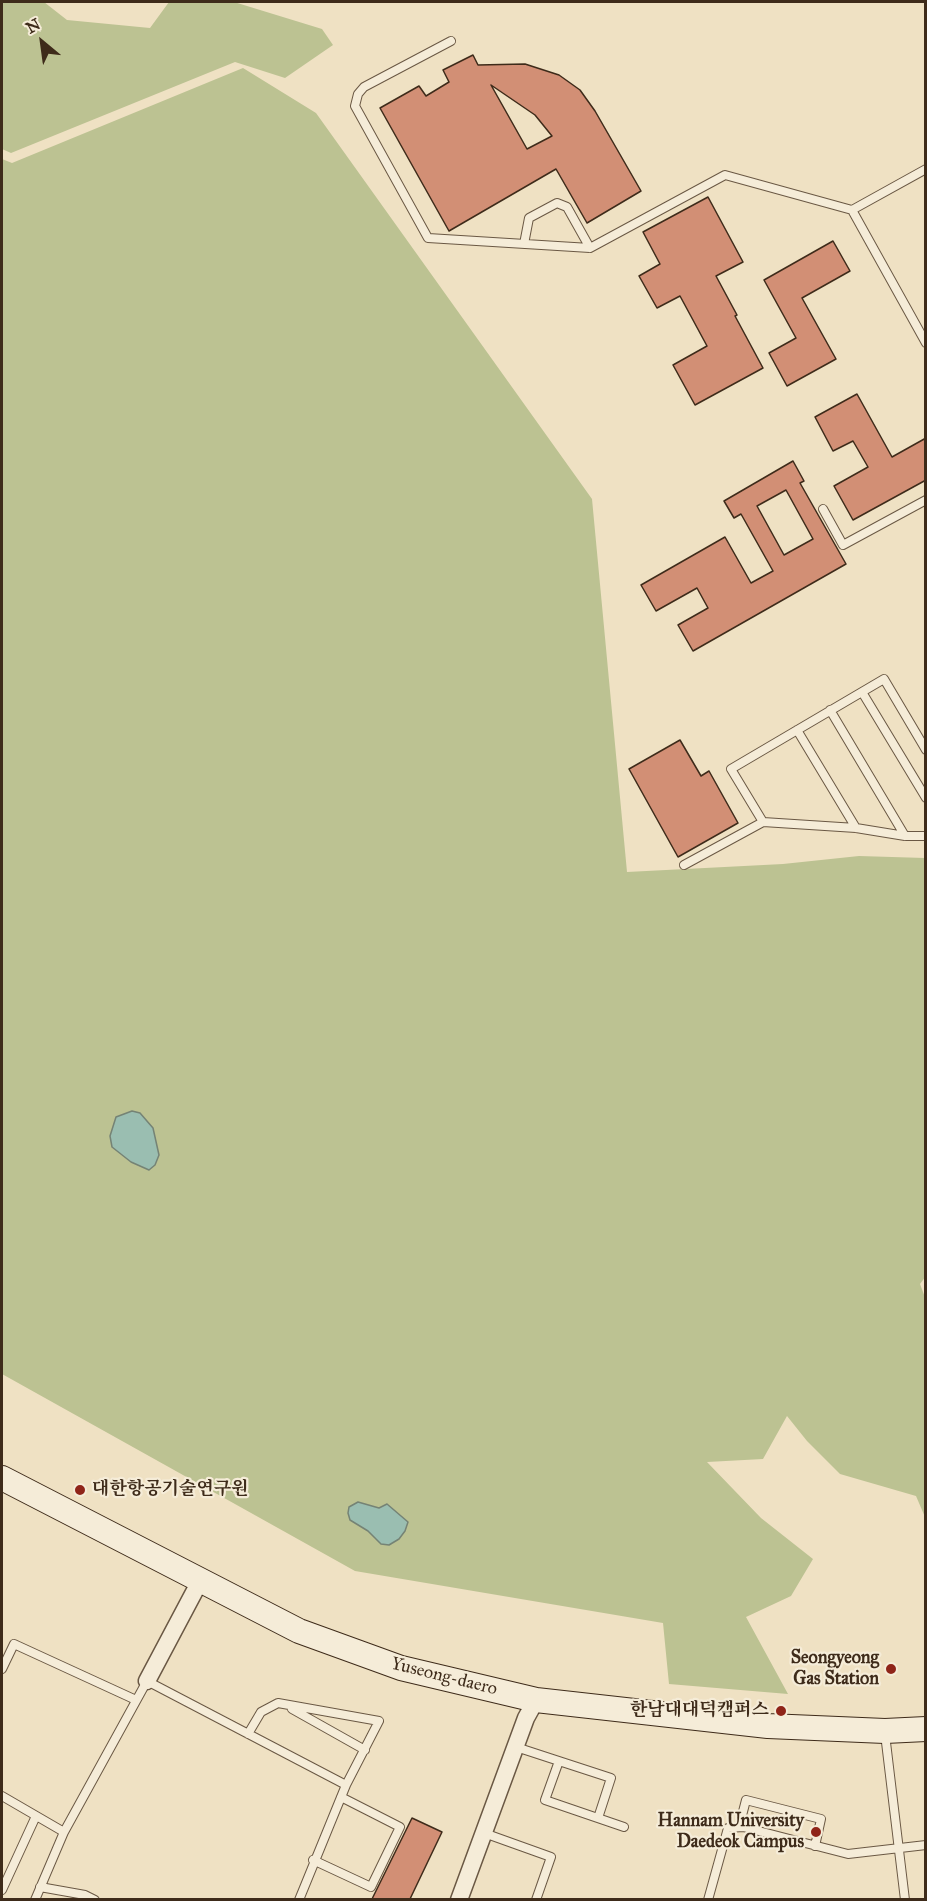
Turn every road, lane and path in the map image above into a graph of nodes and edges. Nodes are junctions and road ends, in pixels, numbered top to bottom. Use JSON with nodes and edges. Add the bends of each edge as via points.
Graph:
{"nodes":[{"id":1,"x":451,"y":41,"type":"dead end"},
{"id":2,"x":926,"y":169,"type":"edge"},
{"id":3,"x":852,"y":210,"type":"junction"},
{"id":4,"x":524,"y":244,"type":"junction"},
{"id":5,"x":590,"y":248,"type":"junction"},
{"id":6,"x":925,"y":340,"type":"edge"},
{"id":7,"x":926,"y":500,"type":"edge"},
{"id":8,"x":823,"y":509,"type":"dead end"},
{"id":9,"x":862,"y":692,"type":"junction"},
{"id":10,"x":831,"y":711,"type":"junction"},
{"id":11,"x":797,"y":730,"type":"junction"},
{"id":12,"x":926,"y":750,"type":"edge"},
{"id":13,"x":926,"y":798,"type":"edge"},
{"id":14,"x":763,"y":822,"type":"junction"},
{"id":15,"x":856,"y":828,"type":"junction"},
{"id":16,"x":905,"y":836,"type":"junction"},
{"id":17,"x":926,"y":836,"type":"edge"},
{"id":18,"x":684,"y":865,"type":"dead end"},
{"id":19,"x":2,"y":1478,"type":"edge"},
{"id":20,"x":200,"y":1581,"type":"junction"},
{"id":21,"x":2,"y":1670,"type":"edge"},
{"id":22,"x":147,"y":1681,"type":"junction"},
{"id":23,"x":136,"y":1700,"type":"junction"},
{"id":24,"x":536,"y":1700,"type":"junction"},
{"id":25,"x":285,"y":1704,"type":"junction"},
{"id":26,"x":926,"y":1729,"type":"edge"},
{"id":27,"x":885,"y":1731,"type":"junction"},
{"id":28,"x":248,"y":1734,"type":"junction"},
{"id":29,"x":516,"y":1747,"type":"junction"},
{"id":30,"x":365,"y":1750,"type":"junction"},
{"id":31,"x":559,"y":1761,"type":"junction"},
{"id":32,"x":346,"y":1785,"type":"junction"},
{"id":33,"x":2,"y":1796,"type":"edge"},
{"id":34,"x":341,"y":1797,"type":"junction"},
{"id":35,"x":36,"y":1816,"type":"junction"},
{"id":36,"x":598,"y":1818,"type":"junction"},
{"id":37,"x":624,"y":1827,"type":"dead end"},
{"id":38,"x":739,"y":1827,"type":"junction"},
{"id":39,"x":64,"y":1832,"type":"junction"},
{"id":40,"x":484,"y":1833,"type":"junction"},
{"id":41,"x":926,"y":1845,"type":"edge"},
{"id":42,"x":815,"y":1846,"type":"junction"},
{"id":43,"x":899,"y":1848,"type":"junction"},
{"id":44,"x":313,"y":1860,"type":"junction"},
{"id":45,"x":40,"y":1887,"type":"junction"},
{"id":46,"x":2,"y":1890,"type":"edge"},
{"id":47,"x":34,"y":1899,"type":"edge"},
{"id":48,"x":95,"y":1899,"type":"edge"},
{"id":49,"x":299,"y":1899,"type":"edge"},
{"id":50,"x":459,"y":1899,"type":"edge"},
{"id":51,"x":536,"y":1899,"type":"edge"},
{"id":52,"x":708,"y":1899,"type":"edge"},
{"id":53,"x":907,"y":1899,"type":"edge"}],
"edges":[{"from":1,"to":4,"type":"lane","via":[[364,87],[355,106],[428,238]]},
{"from":2,"to":3,"type":"lane"},
{"from":3,"to":5,"type":"lane","via":[[725,175]]},
{"from":3,"to":6,"type":"lane"},
{"from":4,"to":5,"type":"lane"},
{"from":4,"to":5,"type":"lane","via":[[529,218],[556,203],[567,207]]},
{"from":7,"to":8,"type":"lane","via":[[843,545]]},
{"from":9,"to":10,"type":"lane"},
{"from":9,"to":12,"type":"lane","via":[[884,679]]},
{"from":9,"to":13,"type":"lane"},
{"from":10,"to":11,"type":"lane"},
{"from":10,"to":16,"type":"lane"},
{"from":11,"to":14,"type":"lane","via":[[731,769]]},
{"from":11,"to":15,"type":"lane"},
{"from":14,"to":15,"type":"lane"},
{"from":14,"to":18,"type":"lane"},
{"from":15,"to":16,"type":"lane"},
{"from":16,"to":17,"type":"lane"},
{"from":19,"to":20,"type":"main road","name":"Yuseong-daero"},
{"from":20,"to":22,"type":"street"},
{"from":20,"to":24,"type":"main road","name":"Yuseong-daero","via":[[299,1631],[401,1668]]},
{"from":21,"to":23,"type":"lane","via":[[14,1644]]},
{"from":22,"to":23,"type":"lane"},
{"from":22,"to":28,"type":"lane"},
{"from":23,"to":39,"type":"lane"},
{"from":24,"to":27,"type":"main road","name":"Yuseong-daero","via":[[768,1726]]},
{"from":24,"to":29,"type":"street"},
{"from":25,"to":28,"type":"lane","via":[[278,1703],[261,1712]]},
{"from":25,"to":30,"type":"lane"},
{"from":25,"to":30,"type":"lane","via":[[379,1721]]},
{"from":26,"to":27,"type":"main road","name":"Yuseong-daero"},
{"from":27,"to":43,"type":"lane"},
{"from":28,"to":32,"type":"lane"},
{"from":29,"to":31,"type":"lane"},
{"from":29,"to":40,"type":"street"},
{"from":30,"to":32,"type":"lane"},
{"from":31,"to":36,"type":"lane","via":[[546,1800]]},
{"from":31,"to":36,"type":"lane","via":[[612,1778]]},
{"from":32,"to":34,"type":"lane"},
{"from":33,"to":35,"type":"lane"},
{"from":34,"to":44,"type":"lane"},
{"from":34,"to":44,"type":"lane","via":[[400,1827],[371,1887]]},
{"from":35,"to":39,"type":"lane"},
{"from":35,"to":46,"type":"lane"},
{"from":36,"to":37,"type":"lane"},
{"from":38,"to":42,"type":"lane"},
{"from":38,"to":42,"type":"lane","via":[[746,1800],[821,1819]]},
{"from":38,"to":52,"type":"lane","via":[[728,1828]]},
{"from":39,"to":45,"type":"lane"},
{"from":40,"to":50,"type":"street"},
{"from":40,"to":51,"type":"lane","via":[[551,1857]]},
{"from":41,"to":43,"type":"lane"},
{"from":42,"to":43,"type":"lane","via":[[848,1854]]},
{"from":43,"to":53,"type":"lane"},
{"from":44,"to":49,"type":"lane"},
{"from":45,"to":47,"type":"lane"},
{"from":45,"to":48,"type":"lane"}]}
